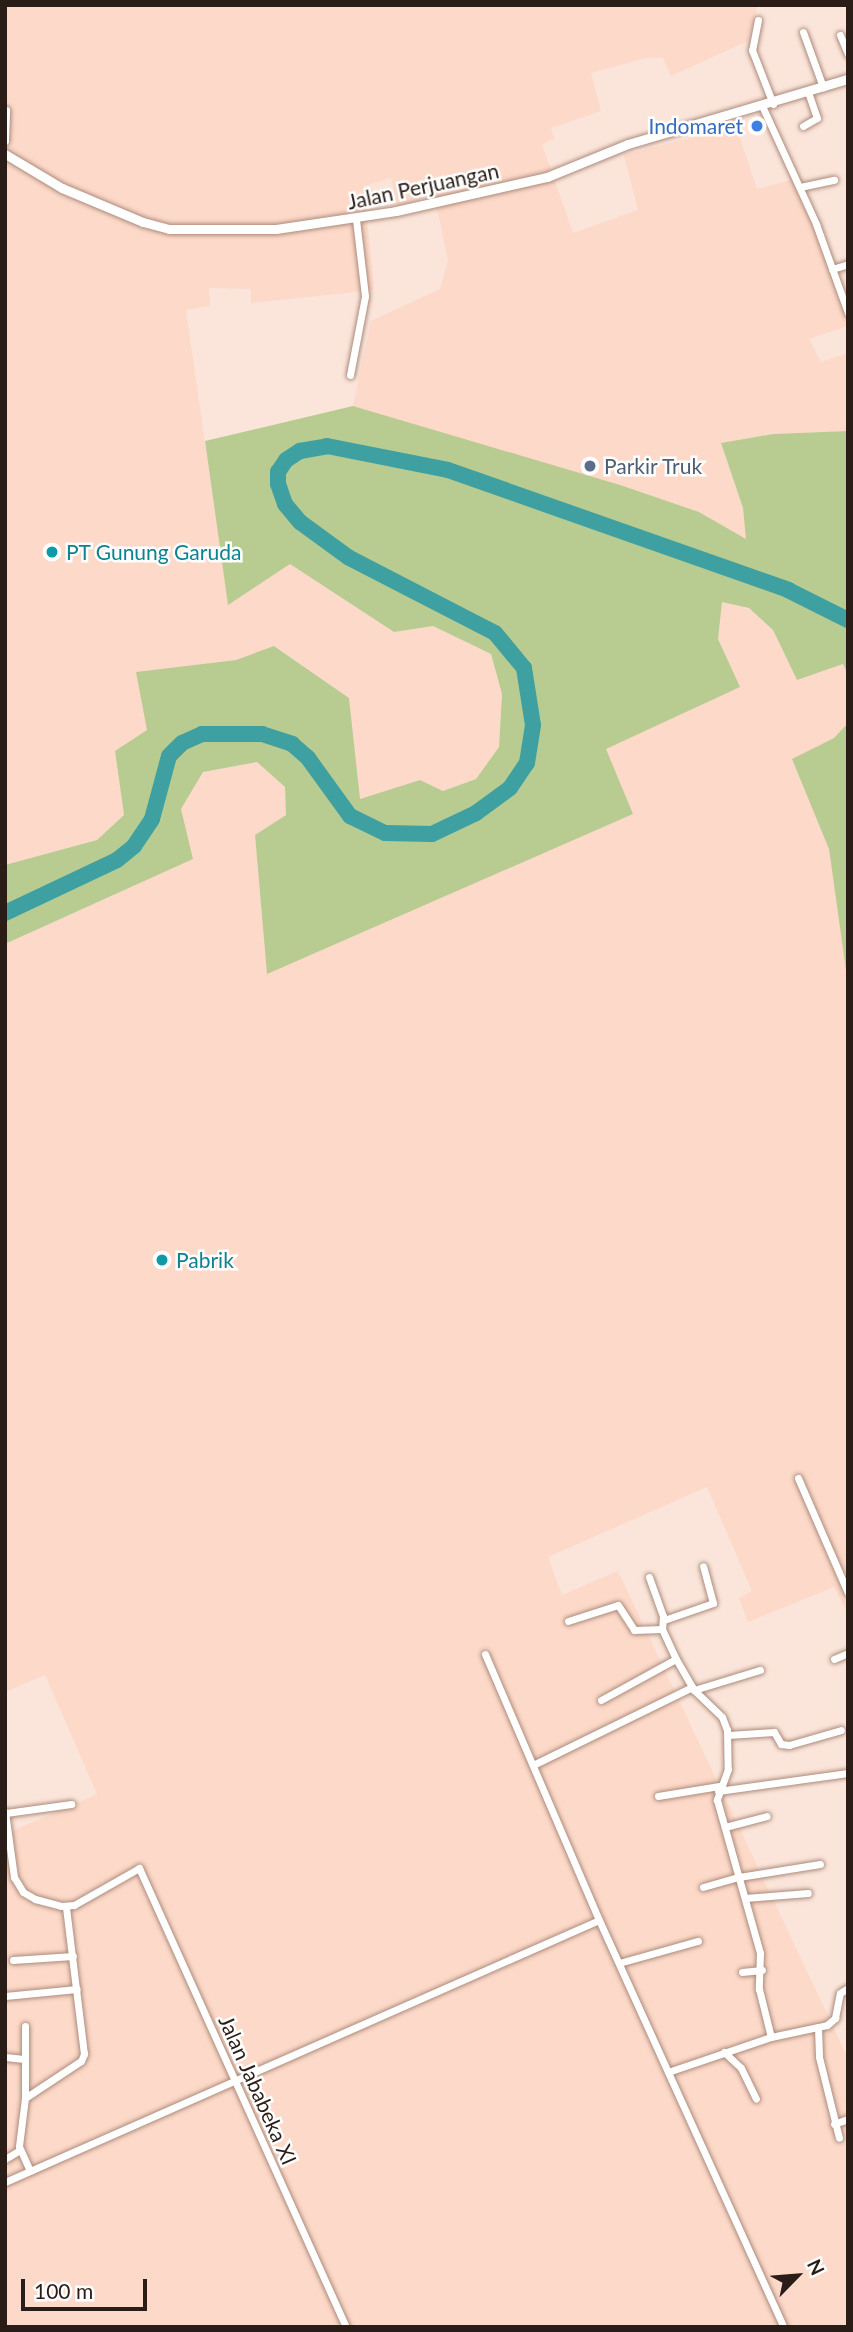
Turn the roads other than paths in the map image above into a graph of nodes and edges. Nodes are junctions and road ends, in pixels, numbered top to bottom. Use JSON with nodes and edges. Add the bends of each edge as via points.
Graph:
{"nodes":[{"id":1,"x":758,"y":20,"type":"dead end"},
{"id":2,"x":803,"y":32,"type":"dead end"},
{"id":3,"x":840,"y":36,"type":"dead end"},
{"id":4,"x":848,"y":54,"type":"edge"},
{"id":5,"x":848,"y":79,"type":"edge"},
{"id":6,"x":823,"y":87,"type":"junction"},
{"id":7,"x":808,"y":92,"type":"junction"},
{"id":8,"x":773,"y":104,"type":"junction"},
{"id":9,"x":763,"y":108,"type":"junction"},
{"id":10,"x":6,"y":110,"type":"edge"},
{"id":11,"x":803,"y":126,"type":"dead end"},
{"id":12,"x":5,"y":141,"type":"edge"},
{"id":13,"x":5,"y":154,"type":"edge"},
{"id":14,"x":834,"y":180,"type":"dead end"},
{"id":15,"x":800,"y":187,"type":"junction"},
{"id":16,"x":356,"y":219,"type":"junction"},
{"id":17,"x":848,"y":264,"type":"edge"},
{"id":18,"x":832,"y":269,"type":"junction"},
{"id":19,"x":848,"y":313,"type":"edge"},
{"id":20,"x":350,"y":375,"type":"dead end"},
{"id":21,"x":798,"y":1478,"type":"dead end"},
{"id":22,"x":703,"y":1566,"type":"dead end"},
{"id":23,"x":649,"y":1577,"type":"dead end"},
{"id":24,"x":848,"y":1592,"type":"edge"},
{"id":25,"x":664,"y":1620,"type":"junction"},
{"id":26,"x":568,"y":1621,"type":"dead end"},
{"id":27,"x":662,"y":1629,"type":"junction"},
{"id":28,"x":848,"y":1653,"type":"edge"},
{"id":29,"x":485,"y":1654,"type":"dead end"},
{"id":30,"x":676,"y":1659,"type":"junction"},
{"id":31,"x":834,"y":1659,"type":"dead end"},
{"id":32,"x":760,"y":1670,"type":"dead end"},
{"id":33,"x":693,"y":1688,"type":"junction"},
{"id":34,"x":601,"y":1700,"type":"dead end"},
{"id":35,"x":841,"y":1730,"type":"dead end"},
{"id":36,"x":727,"y":1735,"type":"junction"},
{"id":37,"x":535,"y":1765,"type":"junction"},
{"id":38,"x":848,"y":1773,"type":"edge"},
{"id":39,"x":718,"y":1788,"type":"junction"},
{"id":40,"x":658,"y":1796,"type":"dead end"},
{"id":41,"x":71,"y":1804,"type":"dead end"},
{"id":42,"x":6,"y":1812,"type":"edge"},
{"id":43,"x":766,"y":1816,"type":"dead end"},
{"id":44,"x":725,"y":1827,"type":"junction"},
{"id":45,"x":8,"y":1862,"type":"edge"},
{"id":46,"x":820,"y":1864,"type":"dead end"},
{"id":47,"x":739,"y":1877,"type":"junction"},
{"id":48,"x":703,"y":1887,"type":"dead end"},
{"id":49,"x":808,"y":1892,"type":"dead end"},
{"id":50,"x":745,"y":1898,"type":"junction"},
{"id":51,"x":66,"y":1907,"type":"junction"},
{"id":52,"x":599,"y":1920,"type":"junction"},
{"id":53,"x":698,"y":1941,"type":"dead end"},
{"id":54,"x":73,"y":1956,"type":"junction"},
{"id":55,"x":13,"y":1959,"type":"dead end"},
{"id":56,"x":619,"y":1963,"type":"junction"},
{"id":57,"x":762,"y":1970,"type":"junction"},
{"id":58,"x":742,"y":1972,"type":"dead end"},
{"id":59,"x":848,"y":1988,"type":"edge"},
{"id":60,"x":77,"y":1989,"type":"junction"},
{"id":61,"x":5,"y":1996,"type":"edge"},
{"id":62,"x":25,"y":2026,"type":"dead end"},
{"id":63,"x":818,"y":2027,"type":"junction"},
{"id":64,"x":771,"y":2037,"type":"junction"},
{"id":65,"x":724,"y":2052,"type":"junction"},
{"id":66,"x":5,"y":2057,"type":"edge"},
{"id":67,"x":24,"y":2059,"type":"junction"},
{"id":68,"x":668,"y":2072,"type":"junction"},
{"id":69,"x":235,"y":2081,"type":"junction"},
{"id":70,"x":25,"y":2098,"type":"junction"},
{"id":71,"x":756,"y":2099,"type":"dead end"},
{"id":72,"x":848,"y":2119,"type":"edge"},
{"id":73,"x":835,"y":2124,"type":"junction"},
{"id":74,"x":839,"y":2138,"type":"dead end"},
{"id":75,"x":20,"y":2150,"type":"junction"},
{"id":76,"x":5,"y":2159,"type":"edge"},
{"id":77,"x":30,"y":2171,"type":"junction"},
{"id":78,"x":5,"y":2182,"type":"edge"},
{"id":79,"x":346,"y":2327,"type":"edge"},
{"id":80,"x":784,"y":2327,"type":"edge"}],
"edges":[{"from":1,"to":8,"type":"street","via":[[752,50]]},
{"from":2,"to":6,"type":"street"},
{"from":3,"to":4,"type":"street"},
{"from":5,"to":6,"type":"street","name":"Jalan Perjuangan"},
{"from":6,"to":7,"type":"street","name":"Jalan Perjuangan"},
{"from":7,"to":8,"type":"street","name":"Jalan Perjuangan"},
{"from":7,"to":11,"type":"street","via":[[817,118]]},
{"from":8,"to":9,"type":"street","name":"Jalan Perjuangan"},
{"from":9,"to":15,"type":"street"},
{"from":9,"to":16,"type":"street","name":"Jalan Perjuangan","via":[[628,144],[547,177]]},
{"from":10,"to":12,"type":"street"},
{"from":13,"to":16,"type":"street","name":"Jalan Perjuangan","via":[[109,209],[169,229],[276,229]]},
{"from":14,"to":15,"type":"street"},
{"from":15,"to":18,"type":"street"},
{"from":16,"to":20,"type":"street","via":[[365,296]]},
{"from":17,"to":18,"type":"street"},
{"from":18,"to":19,"type":"street"},
{"from":21,"to":24,"type":"street"},
{"from":22,"to":25,"type":"street","via":[[715,1601]]},
{"from":23,"to":25,"type":"street"},
{"from":25,"to":27,"type":"street"},
{"from":26,"to":27,"type":"street","via":[[618,1605],[634,1630]]},
{"from":27,"to":30,"type":"street"},
{"from":28,"to":31,"type":"street"},
{"from":29,"to":37,"type":"street"},
{"from":30,"to":33,"type":"street"},
{"from":30,"to":34,"type":"street"},
{"from":32,"to":33,"type":"street"},
{"from":33,"to":36,"type":"street","via":[[722,1717]]},
{"from":33,"to":37,"type":"street"},
{"from":35,"to":36,"type":"street","via":[[789,1745],[781,1744],[774,1732]]},
{"from":36,"to":39,"type":"street","via":[[728,1769]]},
{"from":37,"to":52,"type":"street"},
{"from":38,"to":39,"type":"street"},
{"from":39,"to":40,"type":"street"},
{"from":39,"to":44,"type":"street"},
{"from":41,"to":42,"type":"street"},
{"from":42,"to":45,"type":"street"},
{"from":43,"to":44,"type":"street"},
{"from":44,"to":47,"type":"street"},
{"from":45,"to":51,"type":"street","via":[[23,1892]]},
{"from":46,"to":47,"type":"street"},
{"from":47,"to":48,"type":"street"},
{"from":47,"to":50,"type":"street"},
{"from":49,"to":50,"type":"street"},
{"from":50,"to":57,"type":"street"},
{"from":51,"to":54,"type":"street"},
{"from":51,"to":69,"type":"street","name":"Jalan Jababeka XI","via":[[139,1868]]},
{"from":52,"to":56,"type":"street"},
{"from":52,"to":69,"type":"street"},
{"from":53,"to":56,"type":"street"},
{"from":54,"to":55,"type":"street"},
{"from":54,"to":60,"type":"street"},
{"from":56,"to":68,"type":"street"},
{"from":57,"to":58,"type":"street"},
{"from":57,"to":64,"type":"street","via":[[759,1989]]},
{"from":59,"to":63,"type":"street","via":[[840,1993],[835,2018]]},
{"from":60,"to":61,"type":"street"},
{"from":60,"to":70,"type":"street","via":[[83,2059]]},
{"from":62,"to":67,"type":"street"},
{"from":63,"to":64,"type":"street"},
{"from":63,"to":73,"type":"street","via":[[819,2057]]},
{"from":64,"to":65,"type":"street"},
{"from":65,"to":68,"type":"street"},
{"from":65,"to":71,"type":"street","via":[[741,2068]]},
{"from":66,"to":67,"type":"street"},
{"from":67,"to":70,"type":"street"},
{"from":68,"to":80,"type":"street"},
{"from":69,"to":77,"type":"street"},
{"from":69,"to":79,"type":"street","name":"Jalan Jababeka XI"},
{"from":70,"to":75,"type":"street"},
{"from":72,"to":73,"type":"street"},
{"from":73,"to":74,"type":"street"},
{"from":75,"to":76,"type":"street"},
{"from":75,"to":77,"type":"street"},
{"from":77,"to":78,"type":"street"}]}
